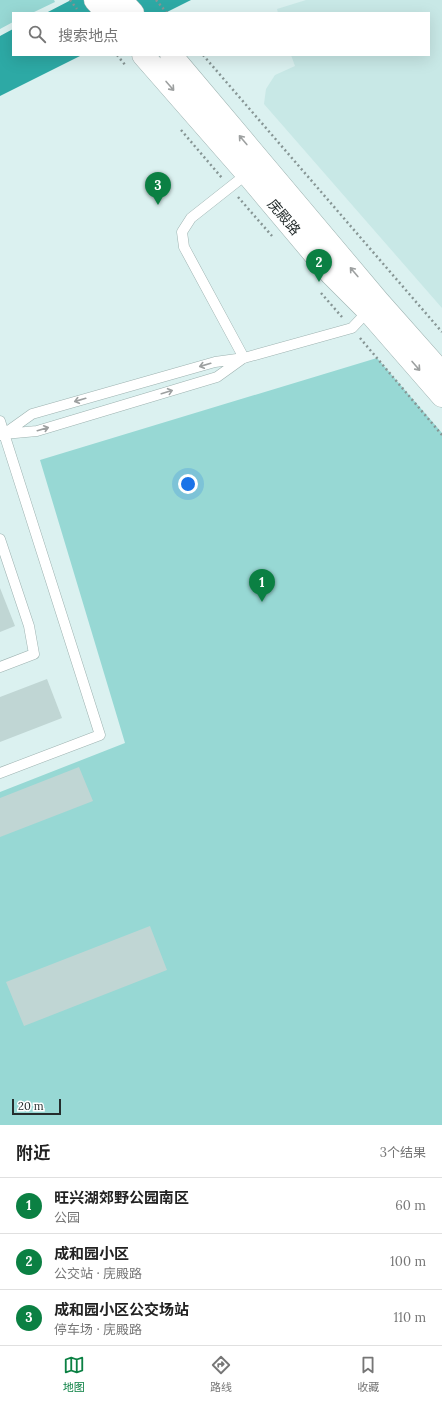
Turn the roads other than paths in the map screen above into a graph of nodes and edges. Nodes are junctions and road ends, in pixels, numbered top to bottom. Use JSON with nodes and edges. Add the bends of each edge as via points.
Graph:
{"nodes":[{"id":1,"x":96,"y":0,"type":"edge"},
{"id":2,"x":121,"y":0,"type":"edge"},
{"id":3,"x":106,"y":12,"type":"edge"},
{"id":4,"x":132,"y":12,"type":"edge"},
{"id":5,"x":172,"y":56,"type":"edge"},
{"id":6,"x":137,"y":59,"type":"edge"},
{"id":7,"x":254,"y":168,"type":"junction"},
{"id":8,"x":374,"y":306,"type":"junction"},
{"id":9,"x":244,"y":358,"type":"junction"},
{"id":10,"x":442,"y":372,"type":"edge"},
{"id":11,"x":442,"y":396,"type":"edge"},
{"id":12,"x":0,"y":421,"type":"edge"},
{"id":13,"x":2,"y":434,"type":"edge"},
{"id":14,"x":0,"y":539,"type":"edge"},
{"id":15,"x":3,"y":560,"type":"edge"},
{"id":16,"x":0,"y":667,"type":"edge"},
{"id":17,"x":0,"y":773,"type":"edge"}],
"edges":[{"from":1,"to":3,"type":"main road"},
{"from":2,"to":4,"type":"main road"},
{"from":7,"to":5,"type":"main road","name":"庑殿路","one_way":true},
{"from":6,"to":7,"type":"main road","name":"庑殿路","one_way":true},
{"from":7,"to":8,"type":"main road","name":"庑殿路","via":[[331,274]]},
{"from":7,"to":9,"type":"lane","via":[[191,218],[182,232],[184,247]]},
{"from":8,"to":9,"type":"lane","via":[[352,328]]},
{"from":8,"to":10,"type":"main road","name":"庑殿路"},
{"from":8,"to":11,"type":"main road","name":"庑殿路","one_way":true},
{"from":9,"to":13,"type":"lane","one_way":true,"via":[[215,362],[32,414]]},
{"from":13,"to":9,"type":"lane","one_way":true,"via":[[37,431],[217,377]]},
{"from":12,"to":13,"type":"lane"},
{"from":13,"to":17,"type":"lane","via":[[100,735]]},
{"from":14,"to":15,"type":"lane"},
{"from":15,"to":16,"type":"lane","via":[[29,626],[34,654]]}]}
